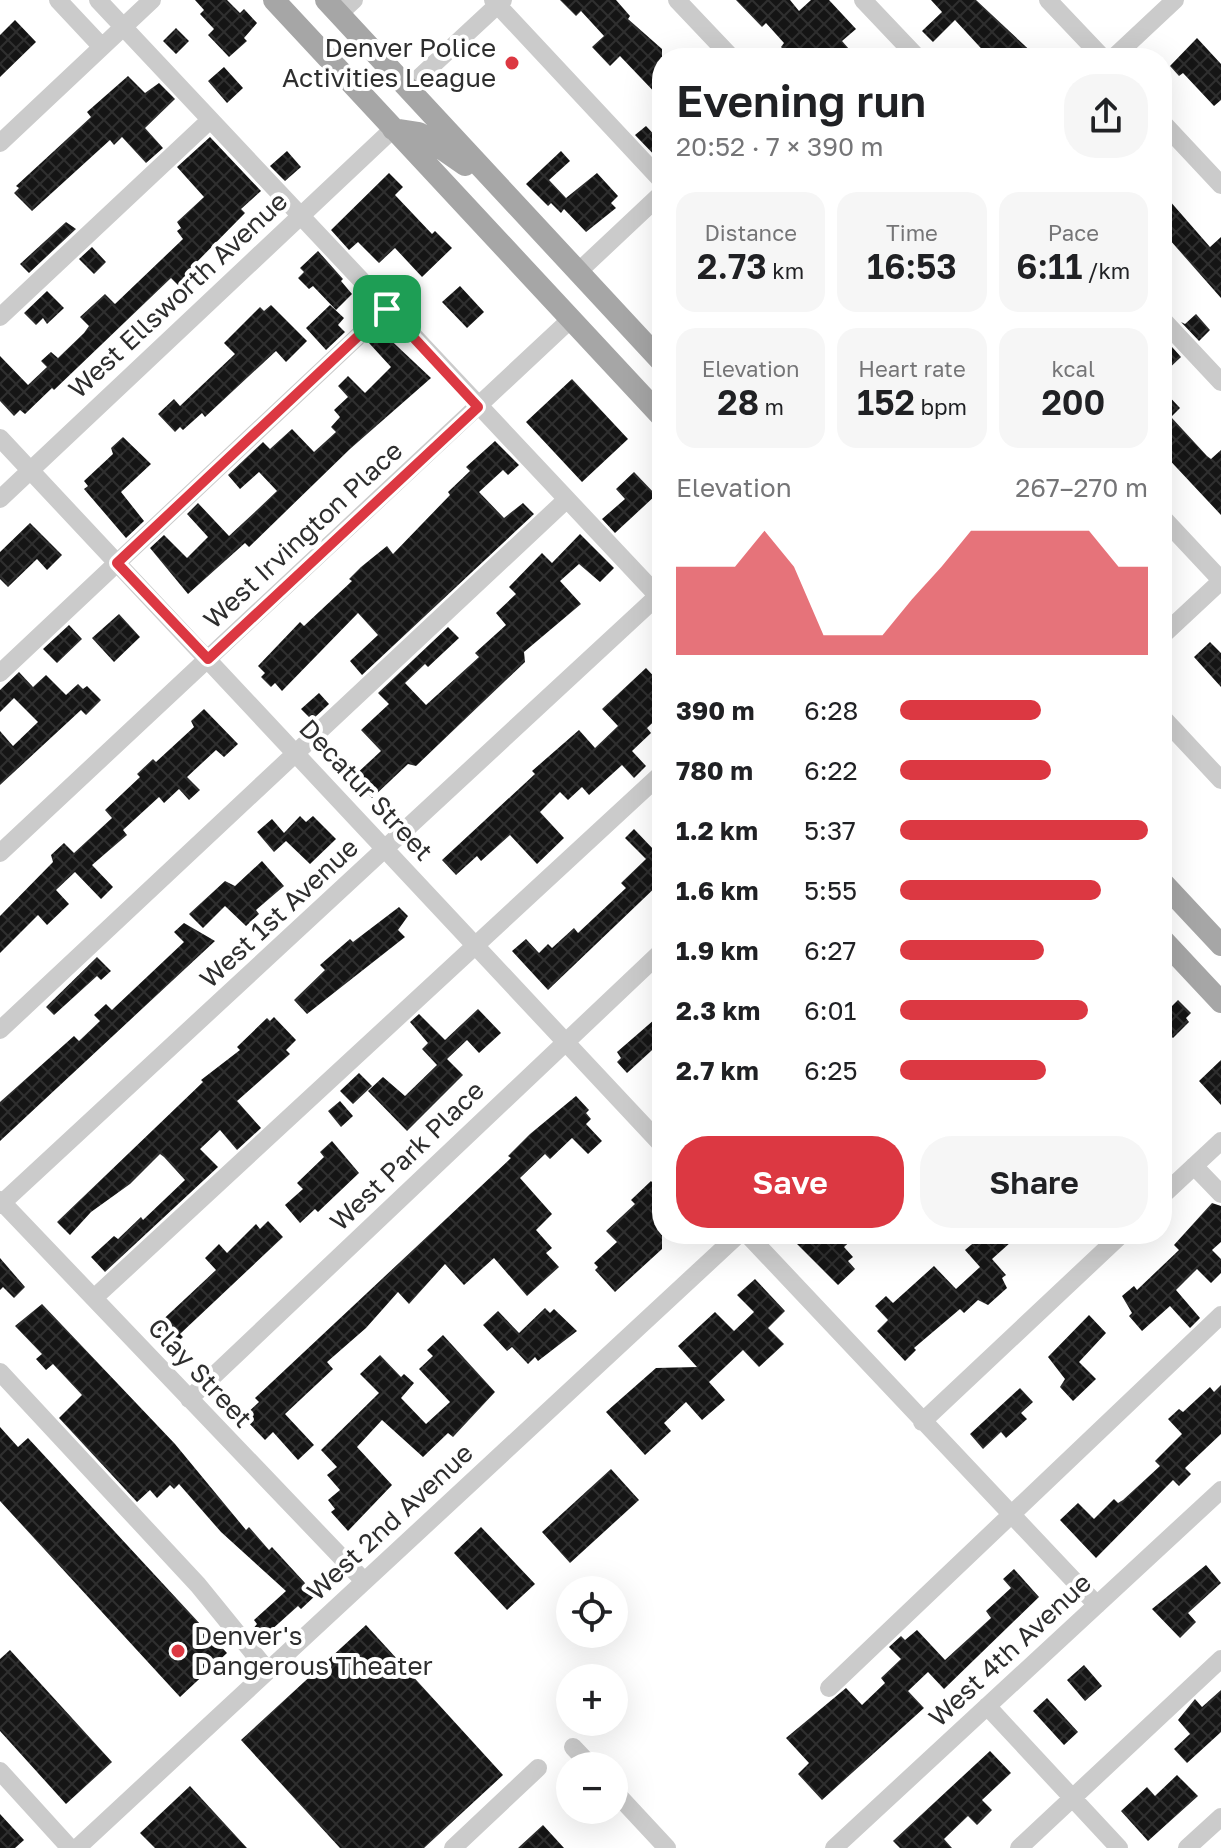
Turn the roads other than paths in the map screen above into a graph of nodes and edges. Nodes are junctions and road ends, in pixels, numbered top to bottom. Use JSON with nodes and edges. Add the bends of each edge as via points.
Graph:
{"nodes":[{"id":1,"x":58,"y":0,"type":"edge"},
{"id":2,"x":98,"y":0,"type":"edge"},
{"id":3,"x":152,"y":0,"type":"edge"},
{"id":4,"x":274,"y":0,"type":"edge"},
{"id":5,"x":677,"y":0,"type":"edge"},
{"id":6,"x":863,"y":0,"type":"edge"},
{"id":7,"x":1048,"y":0,"type":"edge"},
{"id":8,"x":1175,"y":0,"type":"edge"},
{"id":9,"x":498,"y":2,"type":"edge"},
{"id":10,"x":340,"y":5,"type":"edge"},
{"id":11,"x":123,"y":27,"type":"junction"},
{"id":12,"x":102,"y":47,"type":"junction"},
{"id":13,"x":723,"y":48,"type":"edge"},
{"id":14,"x":909,"y":48,"type":"edge"},
{"id":15,"x":1094,"y":48,"type":"edge"},
{"id":16,"x":1124,"y":48,"type":"edge"},
{"id":17,"x":408,"y":88,"type":"junction"},
{"id":18,"x":210,"y":120,"type":"junction"},
{"id":19,"x":393,"y":129,"type":"junction"},
{"id":20,"x":1172,"y":133,"type":"edge"},
{"id":21,"x":0,"y":143,"type":"edge"},
{"id":22,"x":652,"y":170,"type":"edge"},
{"id":23,"x":1221,"y":185,"type":"edge"},
{"id":24,"x":508,"y":196,"type":"junction"},
{"id":25,"x":652,"y":202,"type":"edge"},
{"id":26,"x":301,"y":216,"type":"junction"},
{"id":27,"x":578,"y":272,"type":"junction"},
{"id":28,"x":387,"y":309,"type":"junction"},
{"id":29,"x":0,"y":317,"type":"edge"},
{"id":30,"x":571,"y":319,"type":"junction"},
{"id":31,"x":1172,"y":330,"type":"edge"},
{"id":32,"x":652,"y":351,"type":"edge"},
{"id":33,"x":1221,"y":382,"type":"edge"},
{"id":34,"x":652,"y":406,"type":"edge"},
{"id":35,"x":478,"y":407,"type":"junction"},
{"id":36,"x":0,"y":438,"type":"edge"},
{"id":37,"x":31,"y":470,"type":"junction"},
{"id":38,"x":0,"y":499,"type":"edge"},
{"id":39,"x":566,"y":500,"type":"junction"},
{"id":40,"x":1172,"y":528,"type":"edge"},
{"id":41,"x":117,"y":563,"type":"junction"},
{"id":42,"x":1221,"y":580,"type":"edge"},
{"id":43,"x":652,"y":586,"type":"edge"},
{"id":44,"x":652,"y":601,"type":"edge"},
{"id":45,"x":1172,"y":627,"type":"edge"},
{"id":46,"x":208,"y":659,"type":"junction"},
{"id":47,"x":0,"y":673,"type":"edge"},
{"id":48,"x":1172,"y":728,"type":"edge"},
{"id":49,"x":297,"y":754,"type":"junction"},
{"id":50,"x":1221,"y":780,"type":"edge"},
{"id":51,"x":652,"y":782,"type":"edge"},
{"id":52,"x":386,"y":849,"type":"junction"},
{"id":53,"x":0,"y":853,"type":"edge"},
{"id":54,"x":1172,"y":893,"type":"edge"},
{"id":55,"x":1221,"y":945,"type":"edge"},
{"id":56,"x":476,"y":946,"type":"junction"},
{"id":57,"x":1172,"y":950,"type":"edge"},
{"id":58,"x":652,"y":960,"type":"edge"},
{"id":59,"x":1221,"y":1002,"type":"edge"},
{"id":60,"x":0,"y":1030,"type":"edge"},
{"id":61,"x":565,"y":1042,"type":"junction"},
{"id":62,"x":652,"y":1134,"type":"edge"},
{"id":63,"x":1221,"y":1141,"type":"edge"},
{"id":64,"x":1194,"y":1166,"type":"junction"},
{"id":65,"x":1172,"y":1187,"type":"edge"},
{"id":66,"x":1221,"y":1194,"type":"edge"},
{"id":67,"x":1,"y":1202,"type":"edge"},
{"id":68,"x":728,"y":1244,"type":"edge"},
{"id":69,"x":756,"y":1244,"type":"edge"},
{"id":70,"x":1111,"y":1244,"type":"edge"},
{"id":71,"x":94,"y":1298,"type":"junction"},
{"id":72,"x":1221,"y":1315,"type":"edge"},
{"id":73,"x":0,"y":1372,"type":"edge"},
{"id":74,"x":189,"y":1399,"type":"junction"},
{"id":75,"x":922,"y":1422,"type":"junction"},
{"id":76,"x":1221,"y":1490,"type":"edge"},
{"id":77,"x":1012,"y":1516,"type":"junction"},
{"id":78,"x":364,"y":1581,"type":"junction"},
{"id":79,"x":1097,"y":1605,"type":"junction"},
{"id":80,"x":1221,"y":1659,"type":"edge"},
{"id":81,"x":268,"y":1671,"type":"junction"},
{"id":82,"x":829,"y":1688,"type":"dead end"},
{"id":83,"x":987,"y":1706,"type":"junction"},
{"id":84,"x":573,"y":1747,"type":"dead end"},
{"id":85,"x":578,"y":1752,"type":"edge"},
{"id":86,"x":538,"y":1768,"type":"dead end"},
{"id":87,"x":0,"y":1771,"type":"edge"},
{"id":88,"x":1073,"y":1798,"type":"junction"},
{"id":89,"x":628,"y":1806,"type":"edge"},
{"id":90,"x":1221,"y":1817,"type":"edge"},
{"id":91,"x":70,"y":1848,"type":"edge"},
{"id":92,"x":77,"y":1848,"type":"edge"},
{"id":93,"x":453,"y":1848,"type":"edge"},
{"id":94,"x":667,"y":1848,"type":"edge"},
{"id":95,"x":834,"y":1848,"type":"edge"},
{"id":96,"x":1019,"y":1848,"type":"edge"},
{"id":97,"x":1119,"y":1848,"type":"edge"},
{"id":98,"x":1187,"y":1848,"type":"edge"}],
"edges":[{"from":1,"to":12,"type":"street"},
{"from":2,"to":11,"type":"street"},
{"from":3,"to":11,"type":"street"},
{"from":4,"to":19,"type":"main road"},
{"from":5,"to":13,"type":"street"},
{"from":6,"to":14,"type":"street"},
{"from":7,"to":15,"type":"street"},
{"from":8,"to":16,"type":"street"},
{"from":9,"to":17,"type":"street"},
{"from":9,"to":22,"type":"street"},
{"from":10,"to":17,"type":"main road"},
{"from":11,"to":12,"type":"street"},
{"from":11,"to":18,"type":"street"},
{"from":12,"to":21,"type":"street"},
{"from":17,"to":24,"type":"main road"},
{"from":18,"to":26,"type":"street"},
{"from":18,"to":29,"type":"street"},
{"from":19,"to":24,"type":"main road","via":[[419,133]]},
{"from":19,"to":26,"type":"street","name":"West Ellsworth Avenue"},
{"from":19,"to":30,"type":"main road"},
{"from":20,"to":23,"type":"street"},
{"from":24,"to":27,"type":"main road"},
{"from":25,"to":27,"type":"street"},
{"from":26,"to":28,"type":"street"},
{"from":26,"to":37,"type":"street","name":"West Ellsworth Avenue"},
{"from":27,"to":32,"type":"main road"},
{"from":28,"to":35,"type":"street"},
{"from":28,"to":41,"type":"street"},
{"from":30,"to":34,"type":"main road"},
{"from":30,"to":35,"type":"street","name":"West Irvington Place"},
{"from":31,"to":33,"type":"street"},
{"from":35,"to":39,"type":"street"},
{"from":35,"to":46,"type":"street","name":"West Irvington Place"},
{"from":36,"to":37,"type":"street","name":"Decatur Street"},
{"from":37,"to":38,"type":"street","name":"West Ellsworth Avenue"},
{"from":37,"to":41,"type":"street","name":"Decatur Street"},
{"from":39,"to":43,"type":"street"},
{"from":39,"to":49,"type":"street"},
{"from":40,"to":42,"type":"street"},
{"from":41,"to":46,"type":"street","name":"Decatur Street"},
{"from":41,"to":47,"type":"street"},
{"from":42,"to":45,"type":"street"},
{"from":44,"to":52,"type":"street","name":"West 1st Avenue"},
{"from":46,"to":49,"type":"street","name":"Decatur Street"},
{"from":46,"to":53,"type":"street","name":"West Irvington Place"},
{"from":48,"to":50,"type":"street"},
{"from":49,"to":52,"type":"street","name":"Decatur Street"},
{"from":49,"to":60,"type":"street"},
{"from":51,"to":56,"type":"street"},
{"from":52,"to":56,"type":"street","name":"Decatur Street"},
{"from":52,"to":67,"type":"street","name":"West 1st Avenue"},
{"from":54,"to":55,"type":"main road"},
{"from":56,"to":61,"type":"street","name":"Decatur Street"},
{"from":56,"to":71,"type":"street"},
{"from":57,"to":59,"type":"main road"},
{"from":58,"to":61,"type":"street","name":"West Park Place"},
{"from":61,"to":62,"type":"street","name":"Decatur Street"},
{"from":61,"to":74,"type":"street","name":"West Park Place"},
{"from":63,"to":64,"type":"street"},
{"from":64,"to":65,"type":"street"},
{"from":64,"to":66,"type":"street"},
{"from":67,"to":71,"type":"street","name":"Clay Street"},
{"from":68,"to":78,"type":"street","name":"West 2nd Avenue"},
{"from":69,"to":75,"type":"street"},
{"from":70,"to":75,"type":"street"},
{"from":71,"to":74,"type":"street","name":"Clay Street"},
{"from":72,"to":77,"type":"street"},
{"from":73,"to":81,"type":"street","via":[[198,1585]]},
{"from":74,"to":78,"type":"street","name":"Clay Street"},
{"from":75,"to":77,"type":"street"},
{"from":76,"to":79,"type":"street","name":"West 4th Avenue"},
{"from":77,"to":79,"type":"street"},
{"from":77,"to":82,"type":"street"},
{"from":78,"to":81,"type":"street","name":"West 2nd Avenue"},
{"from":79,"to":83,"type":"street","name":"West 4th Avenue"},
{"from":80,"to":88,"type":"street"},
{"from":81,"to":92,"type":"street","name":"West 2nd Avenue"},
{"from":83,"to":88,"type":"street"},
{"from":83,"to":95,"type":"street","name":"West 4th Avenue"},
{"from":84,"to":85,"type":"street"},
{"from":86,"to":93,"type":"street"},
{"from":87,"to":91,"type":"street"},
{"from":88,"to":96,"type":"street"},
{"from":88,"to":97,"type":"street"},
{"from":89,"to":94,"type":"street"},
{"from":90,"to":98,"type":"street"}]}
